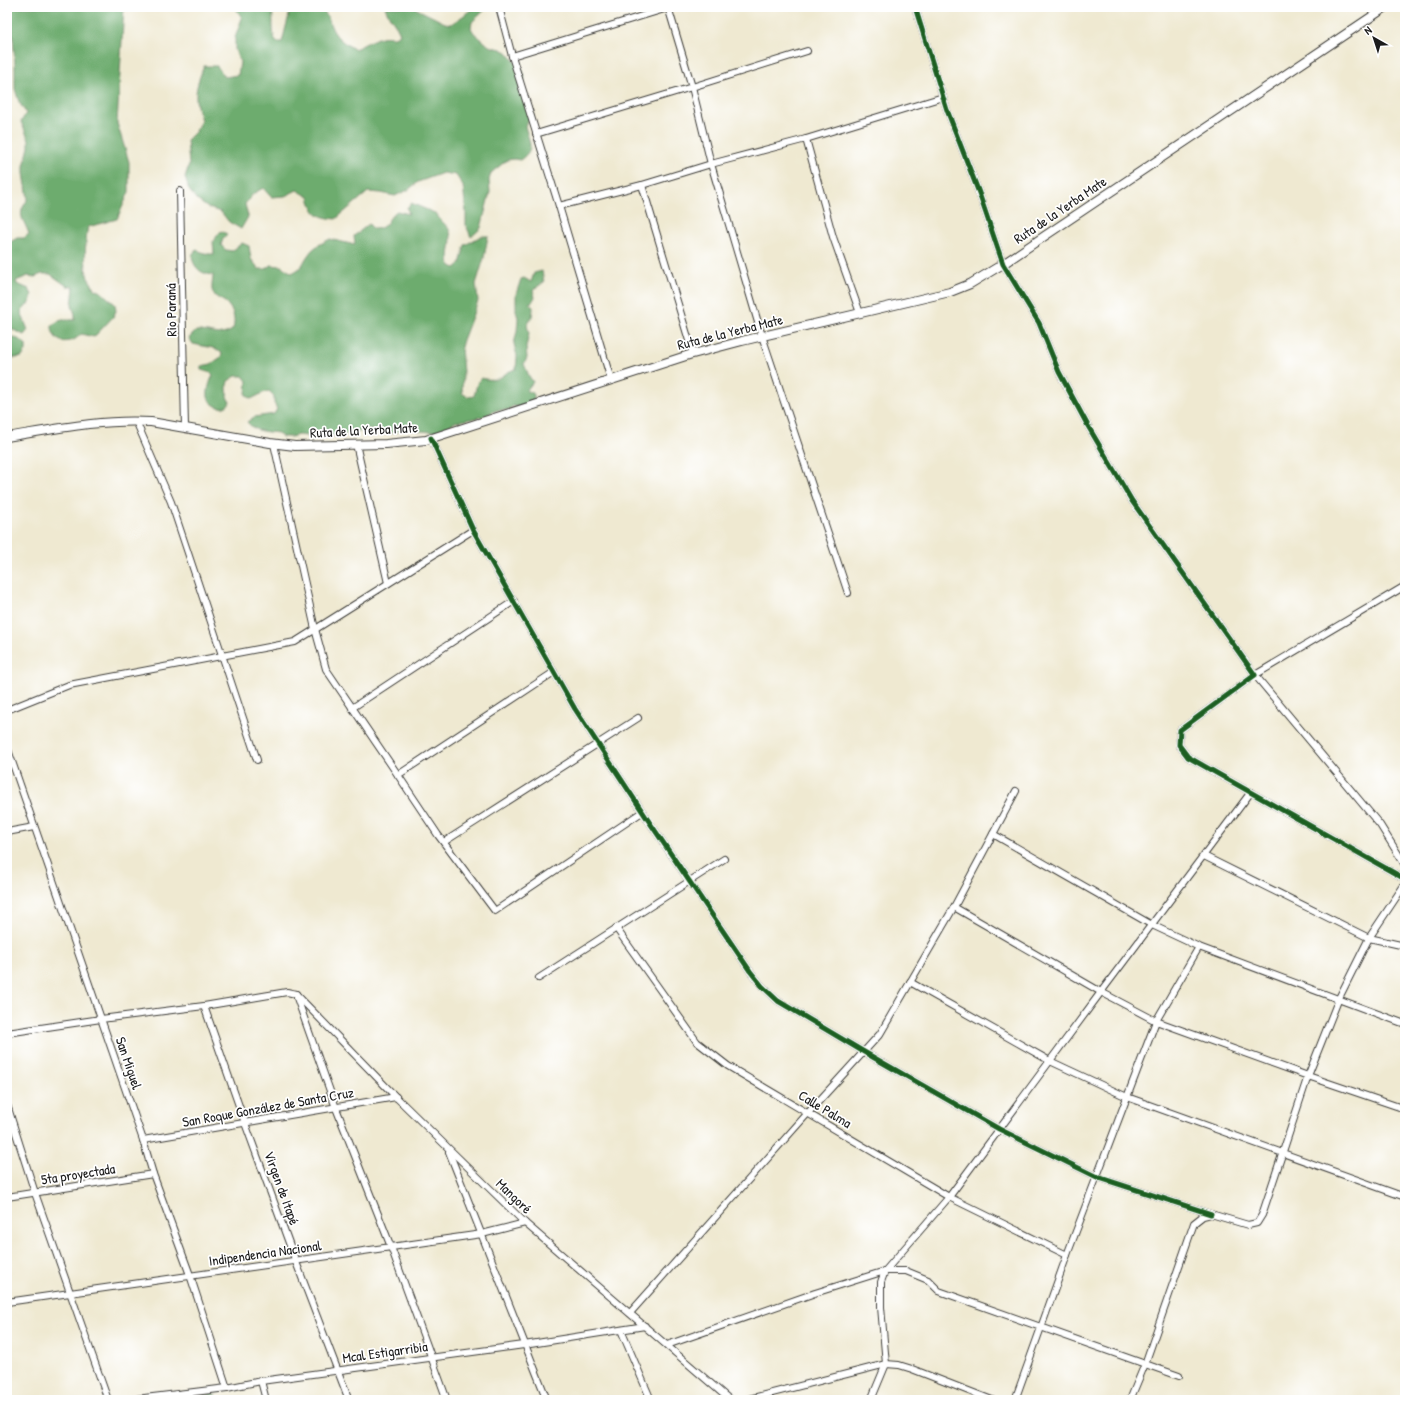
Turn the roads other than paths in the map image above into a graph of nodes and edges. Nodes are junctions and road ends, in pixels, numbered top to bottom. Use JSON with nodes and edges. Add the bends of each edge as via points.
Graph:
{"nodes":[{"id":1,"x":499,"y":7,"type":"edge"},
{"id":2,"x":669,"y":7,"type":"edge"},
{"id":3,"x":915,"y":7,"type":"edge"},
{"id":4,"x":1386,"y":7,"type":"edge"},
{"id":5,"x":807,"y":51,"type":"dead end"},
{"id":6,"x":512,"y":56,"type":"junction"},
{"id":7,"x":692,"y":87,"type":"junction"},
{"id":8,"x":942,"y":97,"type":"junction"},
{"id":9,"x":536,"y":134,"type":"junction"},
{"id":10,"x":806,"y":139,"type":"junction"},
{"id":11,"x":711,"y":164,"type":"junction"},
{"id":12,"x":642,"y":185,"type":"junction"},
{"id":13,"x":180,"y":191,"type":"dead end"},
{"id":14,"x":559,"y":206,"type":"junction"},
{"id":15,"x":1003,"y":264,"type":"junction"},
{"id":16,"x":860,"y":313,"type":"junction"},
{"id":17,"x":762,"y":336,"type":"junction"},
{"id":18,"x":693,"y":354,"type":"junction"},
{"id":19,"x":611,"y":380,"type":"junction"},
{"id":20,"x":136,"y":421,"type":"junction"},
{"id":21,"x":185,"y":428,"type":"junction"},
{"id":22,"x":7,"y":437,"type":"edge"},
{"id":23,"x":431,"y":438,"type":"junction"},
{"id":24,"x":274,"y":444,"type":"junction"},
{"id":25,"x":356,"y":444,"type":"junction"},
{"id":26,"x":473,"y":530,"type":"junction"},
{"id":27,"x":388,"y":583,"type":"junction"},
{"id":28,"x":1405,"y":586,"type":"edge"},
{"id":29,"x":848,"y":593,"type":"dead end"},
{"id":30,"x":514,"y":601,"type":"junction"},
{"id":31,"x":315,"y":629,"type":"junction"},
{"id":32,"x":222,"y":656,"type":"junction"},
{"id":33,"x":554,"y":672,"type":"junction"},
{"id":34,"x":1255,"y":675,"type":"junction"},
{"id":35,"x":352,"y":708,"type":"junction"},
{"id":36,"x":7,"y":710,"type":"edge"},
{"id":37,"x":638,"y":718,"type":"dead end"},
{"id":38,"x":598,"y":744,"type":"junction"},
{"id":39,"x":7,"y":747,"type":"edge"},
{"id":40,"x":257,"y":760,"type":"dead end"},
{"id":41,"x":398,"y":775,"type":"junction"},
{"id":42,"x":1016,"y":791,"type":"dead end"},
{"id":43,"x":1251,"y":792,"type":"junction"},
{"id":44,"x":642,"y":812,"type":"junction"},
{"id":45,"x":34,"y":827,"type":"junction"},
{"id":46,"x":7,"y":832,"type":"edge"},
{"id":47,"x":993,"y":834,"type":"junction"},
{"id":48,"x":444,"y":842,"type":"junction"},
{"id":49,"x":1204,"y":856,"type":"junction"},
{"id":50,"x":724,"y":859,"type":"dead end"},
{"id":51,"x":1405,"y":865,"type":"edge"},
{"id":52,"x":1405,"y":879,"type":"edge"},
{"id":53,"x":689,"y":881,"type":"junction"},
{"id":54,"x":1405,"y":884,"type":"edge"},
{"id":55,"x":954,"y":906,"type":"junction"},
{"id":56,"x":1152,"y":926,"type":"junction"},
{"id":57,"x":616,"y":928,"type":"junction"},
{"id":58,"x":1369,"y":938,"type":"junction"},
{"id":59,"x":1405,"y":946,"type":"edge"},
{"id":60,"x":1199,"y":947,"type":"junction"},
{"id":61,"x":539,"y":978,"type":"dead end"},
{"id":62,"x":910,"y":982,"type":"junction"},
{"id":63,"x":1100,"y":992,"type":"junction"},
{"id":64,"x":296,"y":994,"type":"junction"},
{"id":65,"x":1339,"y":998,"type":"junction"},
{"id":66,"x":204,"y":1006,"type":"junction"},
{"id":67,"x":101,"y":1019,"type":"junction"},
{"id":68,"x":1156,"y":1021,"type":"junction"},
{"id":69,"x":1405,"y":1024,"type":"edge"},
{"id":70,"x":7,"y":1033,"type":"edge"},
{"id":71,"x":864,"y":1052,"type":"junction"},
{"id":72,"x":1050,"y":1061,"type":"junction"},
{"id":73,"x":1308,"y":1076,"type":"junction"},
{"id":74,"x":396,"y":1097,"type":"junction"},
{"id":75,"x":1127,"y":1097,"type":"junction"},
{"id":76,"x":7,"y":1106,"type":"edge"},
{"id":77,"x":336,"y":1108,"type":"junction"},
{"id":78,"x":1405,"y":1109,"type":"edge"},
{"id":79,"x":808,"y":1113,"type":"junction"},
{"id":80,"x":245,"y":1123,"type":"junction"},
{"id":81,"x":999,"y":1130,"type":"junction"},
{"id":82,"x":143,"y":1140,"type":"junction"},
{"id":83,"x":448,"y":1149,"type":"junction"},
{"id":84,"x":1283,"y":1153,"type":"junction"},
{"id":85,"x":153,"y":1174,"type":"junction"},
{"id":86,"x":1096,"y":1177,"type":"junction"},
{"id":87,"x":35,"y":1193,"type":"junction"},
{"id":88,"x":7,"y":1197,"type":"edge"},
{"id":89,"x":949,"y":1197,"type":"junction"},
{"id":90,"x":1405,"y":1197,"type":"edge"},
{"id":91,"x":1210,"y":1214,"type":"junction"},
{"id":92,"x":525,"y":1224,"type":"junction"},
{"id":93,"x":482,"y":1234,"type":"junction"},
{"id":94,"x":391,"y":1247,"type":"junction"},
{"id":95,"x":1067,"y":1255,"type":"junction"},
{"id":96,"x":296,"y":1262,"type":"junction"},
{"id":97,"x":885,"y":1271,"type":"junction"},
{"id":98,"x":190,"y":1275,"type":"junction"},
{"id":99,"x":70,"y":1292,"type":"junction"},
{"id":100,"x":7,"y":1302,"type":"edge"},
{"id":101,"x":630,"y":1313,"type":"junction"},
{"id":102,"x":645,"y":1326,"type":"junction"},
{"id":103,"x":1041,"y":1327,"type":"junction"},
{"id":104,"x":621,"y":1330,"type":"junction"},
{"id":105,"x":667,"y":1344,"type":"junction"},
{"id":106,"x":524,"y":1345,"type":"junction"},
{"id":107,"x":432,"y":1358,"type":"junction"},
{"id":108,"x":886,"y":1364,"type":"junction"},
{"id":109,"x":1145,"y":1364,"type":"junction"},
{"id":110,"x":339,"y":1370,"type":"junction"},
{"id":111,"x":1179,"y":1376,"type":"dead end"},
{"id":112,"x":261,"y":1381,"type":"junction"},
{"id":113,"x":227,"y":1388,"type":"junction"},
{"id":114,"x":108,"y":1400,"type":"edge"},
{"id":115,"x":128,"y":1400,"type":"edge"},
{"id":116,"x":266,"y":1400,"type":"edge"},
{"id":117,"x":349,"y":1400,"type":"edge"},
{"id":118,"x":447,"y":1400,"type":"edge"},
{"id":119,"x":547,"y":1400,"type":"edge"},
{"id":120,"x":651,"y":1400,"type":"edge"},
{"id":121,"x":730,"y":1400,"type":"edge"},
{"id":122,"x":745,"y":1400,"type":"edge"},
{"id":123,"x":871,"y":1400,"type":"edge"},
{"id":124,"x":992,"y":1400,"type":"edge"},
{"id":125,"x":1015,"y":1400,"type":"edge"},
{"id":126,"x":1130,"y":1400,"type":"edge"}],
"edges":[{"from":1,"to":6,"type":"street"},
{"from":2,"to":6,"type":"street"},
{"from":2,"to":7,"type":"street"},
{"from":3,"to":8,"type":"street"},
{"from":4,"to":15,"type":"main road","name":"Ruta de la Yerba Mate"},
{"from":5,"to":7,"type":"street"},
{"from":6,"to":9,"type":"street"},
{"from":7,"to":9,"type":"street"},
{"from":7,"to":11,"type":"street"},
{"from":8,"to":10,"type":"street"},
{"from":8,"to":15,"type":"street"},
{"from":9,"to":14,"type":"street"},
{"from":10,"to":11,"type":"street"},
{"from":10,"to":16,"type":"street","via":[[833,237]]},
{"from":11,"to":12,"type":"street"},
{"from":11,"to":17,"type":"street"},
{"from":12,"to":14,"type":"street"},
{"from":12,"to":18,"type":"street"},
{"from":13,"to":21,"type":"street","name":"Rio Paraná"},
{"from":14,"to":19,"type":"street"},
{"from":15,"to":16,"type":"main road","name":"Ruta de la Yerba Mate","via":[[955,290]]},
{"from":15,"to":34,"type":"street","via":[[1039,323],[1059,372],[1132,501]]},
{"from":16,"to":17,"type":"main road","name":"Ruta de la Yerba Mate"},
{"from":17,"to":18,"type":"main road","name":"Ruta de la Yerba Mate"},
{"from":17,"to":29,"type":"street"},
{"from":18,"to":19,"type":"main road","name":"Ruta de la Yerba Mate"},
{"from":19,"to":23,"type":"main road","name":"Ruta de la Yerba Mate"},
{"from":20,"to":21,"type":"main road","name":"Ruta de la Yerba Mate"},
{"from":20,"to":22,"type":"main road","name":"Ruta de la Yerba Mate","via":[[96,423]]},
{"from":20,"to":32,"type":"street","via":[[171,502]]},
{"from":21,"to":24,"type":"main road","name":"Ruta de la Yerba Mate"},
{"from":23,"to":25,"type":"main road","name":"Ruta de la Yerba Mate"},
{"from":23,"to":26,"type":"street"},
{"from":24,"to":25,"type":"main road","name":"Ruta de la Yerba Mate"},
{"from":24,"to":31,"type":"street"},
{"from":25,"to":27,"type":"street"},
{"from":26,"to":27,"type":"street"},
{"from":26,"to":30,"type":"street"},
{"from":27,"to":31,"type":"street"},
{"from":28,"to":34,"type":"street"},
{"from":30,"to":33,"type":"street"},
{"from":30,"to":35,"type":"street"},
{"from":31,"to":32,"type":"street","via":[[295,642]]},
{"from":31,"to":35,"type":"street","via":[[326,670]]},
{"from":32,"to":36,"type":"street","via":[[69,685]]},
{"from":32,"to":40,"type":"street"},
{"from":33,"to":38,"type":"street"},
{"from":33,"to":41,"type":"street"},
{"from":34,"to":43,"type":"street","via":[[1180,730],[1179,746],[1188,757]]},
{"from":34,"to":51,"type":"street","via":[[1380,825]]},
{"from":35,"to":41,"type":"street"},
{"from":37,"to":38,"type":"street"},
{"from":38,"to":44,"type":"street"},
{"from":38,"to":48,"type":"street"},
{"from":39,"to":45,"type":"street","name":"San Miguel"},
{"from":41,"to":48,"type":"street"},
{"from":42,"to":47,"type":"street"},
{"from":43,"to":49,"type":"street"},
{"from":43,"to":52,"type":"street"},
{"from":44,"to":48,"type":"street","via":[[495,911]]},
{"from":44,"to":53,"type":"street"},
{"from":45,"to":46,"type":"street"},
{"from":45,"to":67,"type":"street","name":"San Miguel"},
{"from":47,"to":55,"type":"street"},
{"from":47,"to":56,"type":"street"},
{"from":49,"to":56,"type":"street"},
{"from":49,"to":58,"type":"street"},
{"from":50,"to":53,"type":"street"},
{"from":53,"to":57,"type":"street"},
{"from":53,"to":71,"type":"street","via":[[762,986],[778,1001]]},
{"from":54,"to":58,"type":"street"},
{"from":55,"to":62,"type":"street"},
{"from":55,"to":63,"type":"street"},
{"from":56,"to":60,"type":"street"},
{"from":56,"to":63,"type":"street"},
{"from":57,"to":61,"type":"street"},
{"from":57,"to":79,"type":"street","name":"Calle Palma","via":[[697,1042],[728,1066]]},
{"from":58,"to":59,"type":"street"},
{"from":58,"to":65,"type":"street"},
{"from":60,"to":65,"type":"street"},
{"from":60,"to":68,"type":"street"},
{"from":62,"to":71,"type":"street","via":[[880,1034]]},
{"from":62,"to":72,"type":"street"},
{"from":63,"to":68,"type":"street"},
{"from":63,"to":72,"type":"street"},
{"from":64,"to":66,"type":"street","via":[[287,992]]},
{"from":64,"to":74,"type":"street","name":"Mangoré"},
{"from":64,"to":77,"type":"street"},
{"from":65,"to":69,"type":"street"},
{"from":65,"to":73,"type":"street"},
{"from":66,"to":67,"type":"street"},
{"from":66,"to":80,"type":"street","name":"Virgen de Itapé"},
{"from":67,"to":70,"type":"street"},
{"from":67,"to":82,"type":"street","name":"San Miguel"},
{"from":68,"to":73,"type":"street"},
{"from":68,"to":75,"type":"street"},
{"from":71,"to":79,"type":"street"},
{"from":71,"to":81,"type":"street"},
{"from":72,"to":75,"type":"street"},
{"from":72,"to":81,"type":"street"},
{"from":73,"to":78,"type":"street"},
{"from":73,"to":84,"type":"street"},
{"from":74,"to":77,"type":"street","name":"San Roque González de Santa Cruz"},
{"from":74,"to":83,"type":"street","name":"Mangoré"},
{"from":75,"to":84,"type":"street"},
{"from":75,"to":86,"type":"street"},
{"from":76,"to":87,"type":"street"},
{"from":77,"to":80,"type":"street","name":"San Roque González de Santa Cruz"},
{"from":77,"to":94,"type":"street"},
{"from":79,"to":89,"type":"street","name":"Calle Palma"},
{"from":79,"to":101,"type":"street"},
{"from":80,"to":82,"type":"street","name":"San Roque González de Santa Cruz"},
{"from":80,"to":96,"type":"street","name":"Virgen de Itapé"},
{"from":81,"to":86,"type":"street"},
{"from":81,"to":89,"type":"street"},
{"from":82,"to":85,"type":"street","name":"San Miguel"},
{"from":83,"to":92,"type":"street","name":"Mangoré"},
{"from":83,"to":93,"type":"street"},
{"from":84,"to":90,"type":"street"},
{"from":84,"to":91,"type":"street","via":[[1257,1223],[1248,1225]]},
{"from":85,"to":87,"type":"street","name":"5ta proyectada"},
{"from":85,"to":98,"type":"street","name":"San Miguel"},
{"from":86,"to":91,"type":"street"},
{"from":86,"to":95,"type":"street"},
{"from":87,"to":88,"type":"street","name":"5ta proyectada"},
{"from":87,"to":99,"type":"street"},
{"from":89,"to":95,"type":"street","name":"Calle Palma"},
{"from":89,"to":97,"type":"street"},
{"from":91,"to":109,"type":"street","via":[[1194,1223],[1191,1229]]},
{"from":92,"to":93,"type":"street","name":"Indipendencia Nacional"},
{"from":92,"to":101,"type":"street","name":"Mangoré"},
{"from":93,"to":94,"type":"street","name":"Indipendencia Nacional"},
{"from":93,"to":106,"type":"street"},
{"from":94,"to":96,"type":"street","name":"Indipendencia Nacional"},
{"from":94,"to":107,"type":"street"},
{"from":95,"to":103,"type":"street"},
{"from":96,"to":98,"type":"street","name":"Indipendencia Nacional"},
{"from":96,"to":110,"type":"street","name":"Virgen de Itapé"},
{"from":97,"to":103,"type":"street","via":[[906,1271],[928,1280],[939,1291]]},
{"from":97,"to":105,"type":"street"},
{"from":97,"to":108,"type":"street","via":[[881,1282],[881,1307]]},
{"from":98,"to":99,"type":"street","name":"Indipendencia Nacional"},
{"from":98,"to":113,"type":"street","name":"San Miguel"},
{"from":99,"to":100,"type":"street","name":"Indipendencia Nacional"},
{"from":99,"to":114,"type":"street"},
{"from":101,"to":102,"type":"street","name":"Mangoré"},
{"from":102,"to":104,"type":"street","name":"Mcal Estigarribia"},
{"from":102,"to":105,"type":"street","name":"Mangoré"},
{"from":103,"to":109,"type":"street"},
{"from":103,"to":125,"type":"street"},
{"from":104,"to":106,"type":"street","name":"Mcal Estigarribia"},
{"from":104,"to":120,"type":"street"},
{"from":105,"to":121,"type":"street","name":"Mangoré"},
{"from":106,"to":107,"type":"street","name":"Mcal Estigarribia"},
{"from":106,"to":119,"type":"street"},
{"from":107,"to":110,"type":"street","name":"Mcal Estigarribia"},
{"from":107,"to":118,"type":"street"},
{"from":108,"to":122,"type":"street"},
{"from":108,"to":123,"type":"street"},
{"from":108,"to":124,"type":"street","via":[[912,1369]]},
{"from":109,"to":111,"type":"street"},
{"from":109,"to":126,"type":"street"},
{"from":110,"to":112,"type":"street","name":"Mcal Estigarribia"},
{"from":110,"to":117,"type":"street","name":"Virgen de Itapé"},
{"from":112,"to":113,"type":"street","name":"Mcal Estigarribia"},
{"from":112,"to":116,"type":"street"},
{"from":113,"to":115,"type":"street","name":"Mcal Estigarribia"}]}
